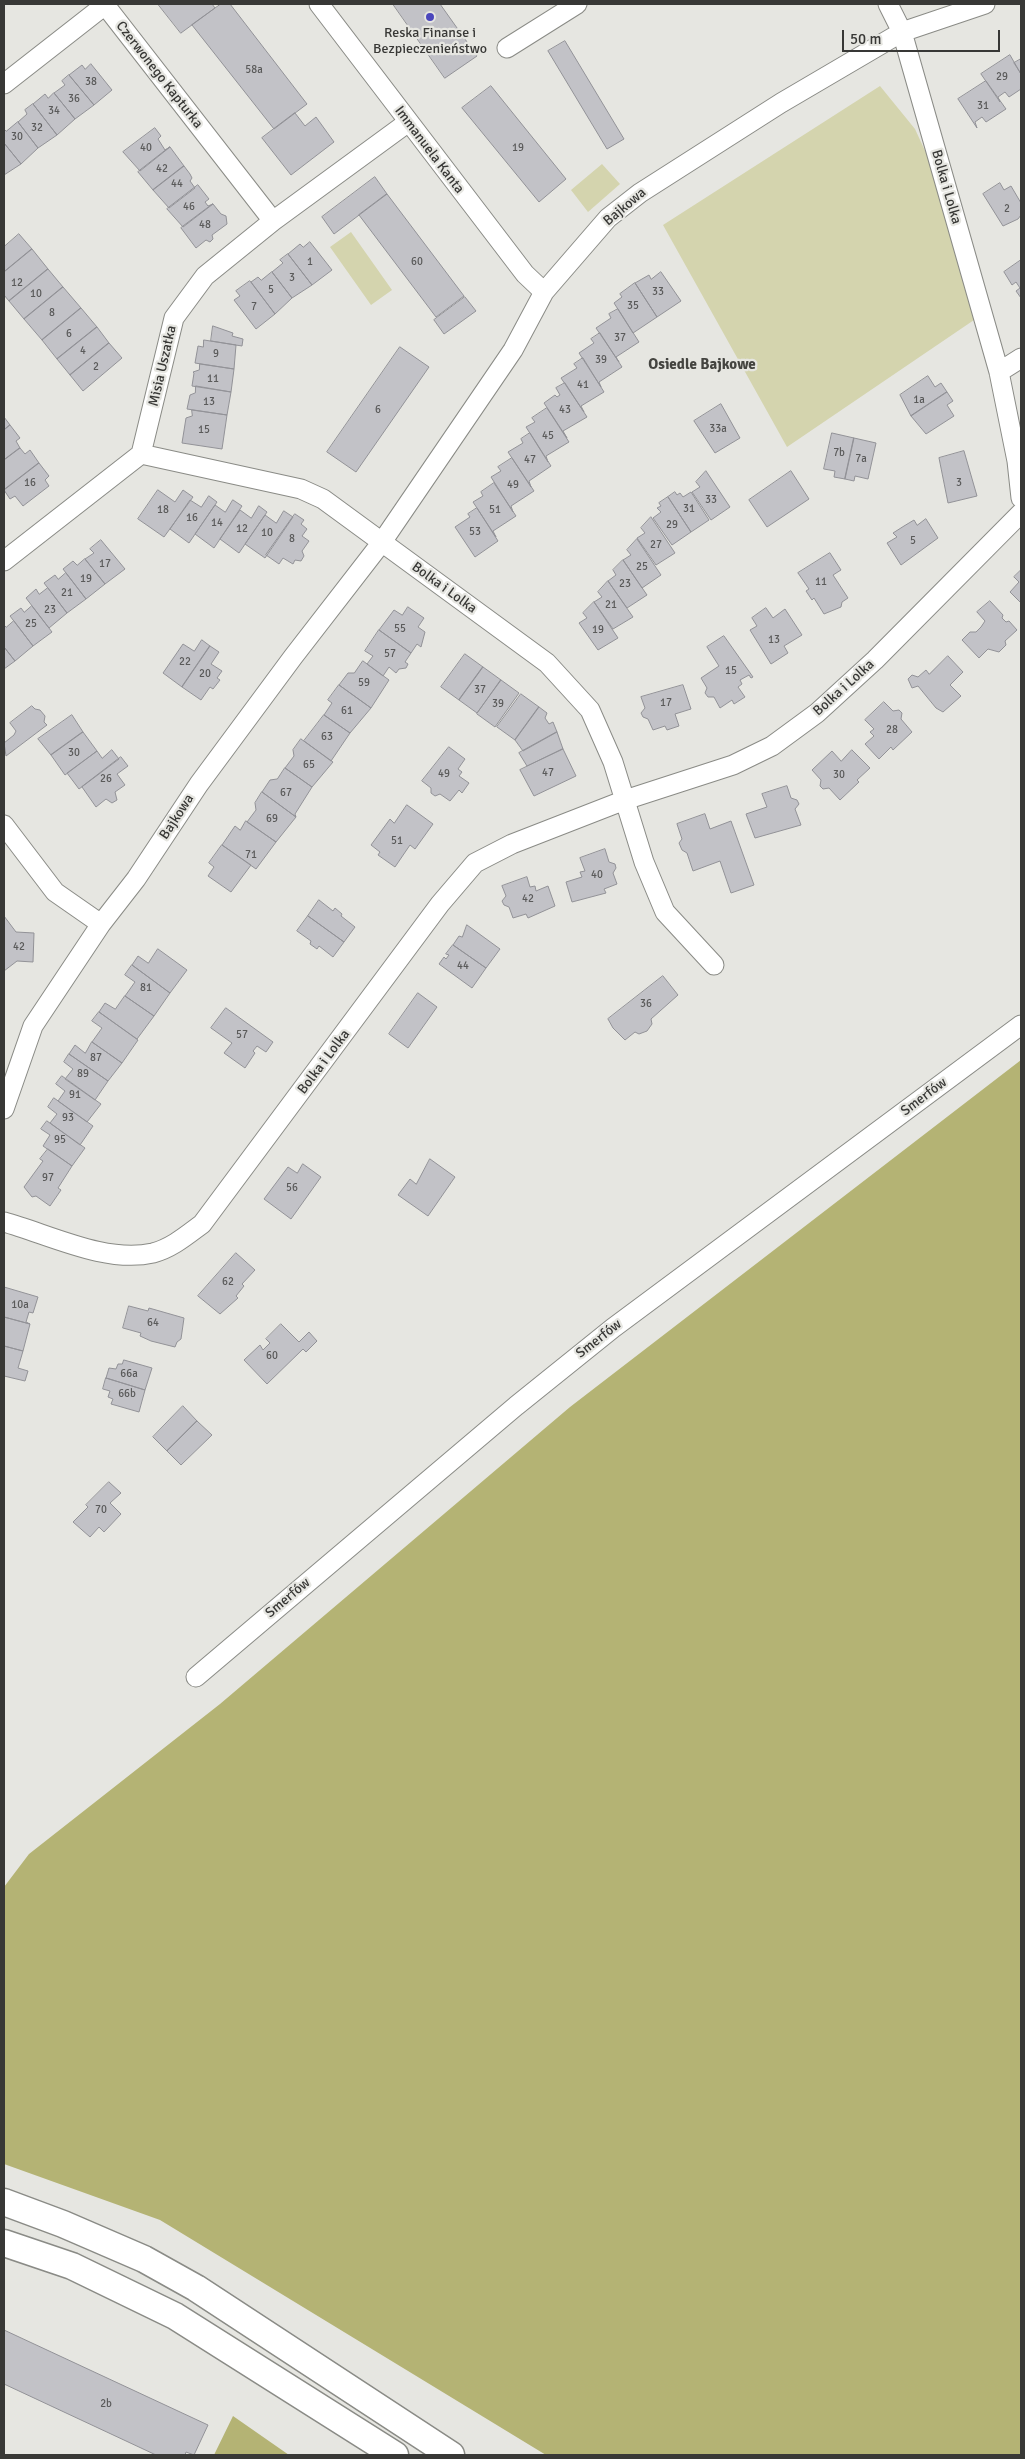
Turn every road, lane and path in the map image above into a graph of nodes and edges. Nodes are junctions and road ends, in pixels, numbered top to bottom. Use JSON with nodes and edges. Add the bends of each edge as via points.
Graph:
{"nodes":[{"id":1,"x":319,"y":4,"type":"edge"},
{"id":2,"x":577,"y":4,"type":"edge"},
{"id":3,"x":888,"y":4,"type":"edge"},
{"id":4,"x":985,"y":4,"type":"edge"},
{"id":5,"x":902,"y":32,"type":"junction"},
{"id":6,"x":507,"y":48,"type":"dead end"},
{"id":7,"x":4,"y":84,"type":"edge"},
{"id":8,"x":407,"y":123,"type":"junction"},
{"id":9,"x":274,"y":222,"type":"junction"},
{"id":10,"x":544,"y":292,"type":"junction"},
{"id":11,"x":1021,"y":358,"type":"edge"},
{"id":12,"x":999,"y":372,"type":"junction"},
{"id":13,"x":141,"y":454,"type":"junction"},
{"id":14,"x":1021,"y":498,"type":"edge"},
{"id":15,"x":1021,"y":512,"type":"edge"},
{"id":16,"x":382,"y":542,"type":"junction"},
{"id":17,"x":4,"y":561,"type":"edge"},
{"id":18,"x":625,"y":800,"type":"junction"},
{"id":19,"x":4,"y":825,"type":"edge"},
{"id":20,"x":101,"y":924,"type":"junction"},
{"id":21,"x":714,"y":965,"type":"dead end"},
{"id":22,"x":1021,"y":1025,"type":"edge"},
{"id":23,"x":4,"y":1109,"type":"edge"},
{"id":24,"x":4,"y":1222,"type":"edge"},
{"id":25,"x":196,"y":1676,"type":"dead end"},
{"id":26,"x":4,"y":2202,"type":"edge"},
{"id":27,"x":4,"y":2243,"type":"edge"},
{"id":28,"x":395,"y":2455,"type":"edge"},
{"id":29,"x":451,"y":2455,"type":"edge"}],
"edges":[{"from":1,"to":8,"type":"street","name":"Immanuela Kanta"},
{"from":2,"to":6,"type":"street"},
{"from":3,"to":5,"type":"street","name":"Bolka i Lolka"},
{"from":4,"to":5,"type":"street","name":"Bajkowa"},
{"from":5,"to":10,"type":"street","name":"Bajkowa","via":[[781,103],[640,193],[608,218]]},
{"from":5,"to":12,"type":"street","name":"Bolka i Lolka"},
{"from":7,"to":9,"type":"street","name":"Czerwonego Kapturka","via":[[105,6]]},
{"from":8,"to":9,"type":"street","name":"Misia Uszatka"},
{"from":8,"to":10,"type":"street","name":"Immanuela Kanta","via":[[525,274]]},
{"from":9,"to":13,"type":"street","name":"Misia Uszatka","via":[[205,276],[174,318]]},
{"from":10,"to":16,"type":"street","name":"Bajkowa","via":[[513,350]]},
{"from":11,"to":12,"type":"street"},
{"from":12,"to":14,"type":"street","name":"Bolka i Lolka"},
{"from":13,"to":16,"type":"street","via":[[301,489],[323,499]]},
{"from":13,"to":17,"type":"street"},
{"from":15,"to":18,"type":"street","name":"Bolka i Lolka","via":[[875,660],[817,713],[772,746],[734,765]]},
{"from":16,"to":18,"type":"street","name":"Bolka i Lolka","via":[[547,663],[590,710],[613,762]]},
{"from":16,"to":20,"type":"street","name":"Bajkowa","via":[[199,784],[136,879]]},
{"from":18,"to":21,"type":"street","name":"Bolka i Lolka","via":[[644,862],[665,912]]},
{"from":18,"to":24,"type":"street","name":"Bolka i Lolka","via":[[512,844],[474,863],[202,1224],[179,1242],[153,1252],[106,1254]]},
{"from":19,"to":20,"type":"street","via":[[55,892]]},
{"from":20,"to":23,"type":"street","name":"Bajkowa","via":[[33,1026]]},
{"from":22,"to":25,"type":"street","name":"Smerfów","via":[[613,1328]]},
{"from":26,"to":29,"type":"main road","via":[[135,2255],[196,2288]]},
{"from":27,"to":28,"type":"main road","via":[[72,2266],[175,2316]]}]}
